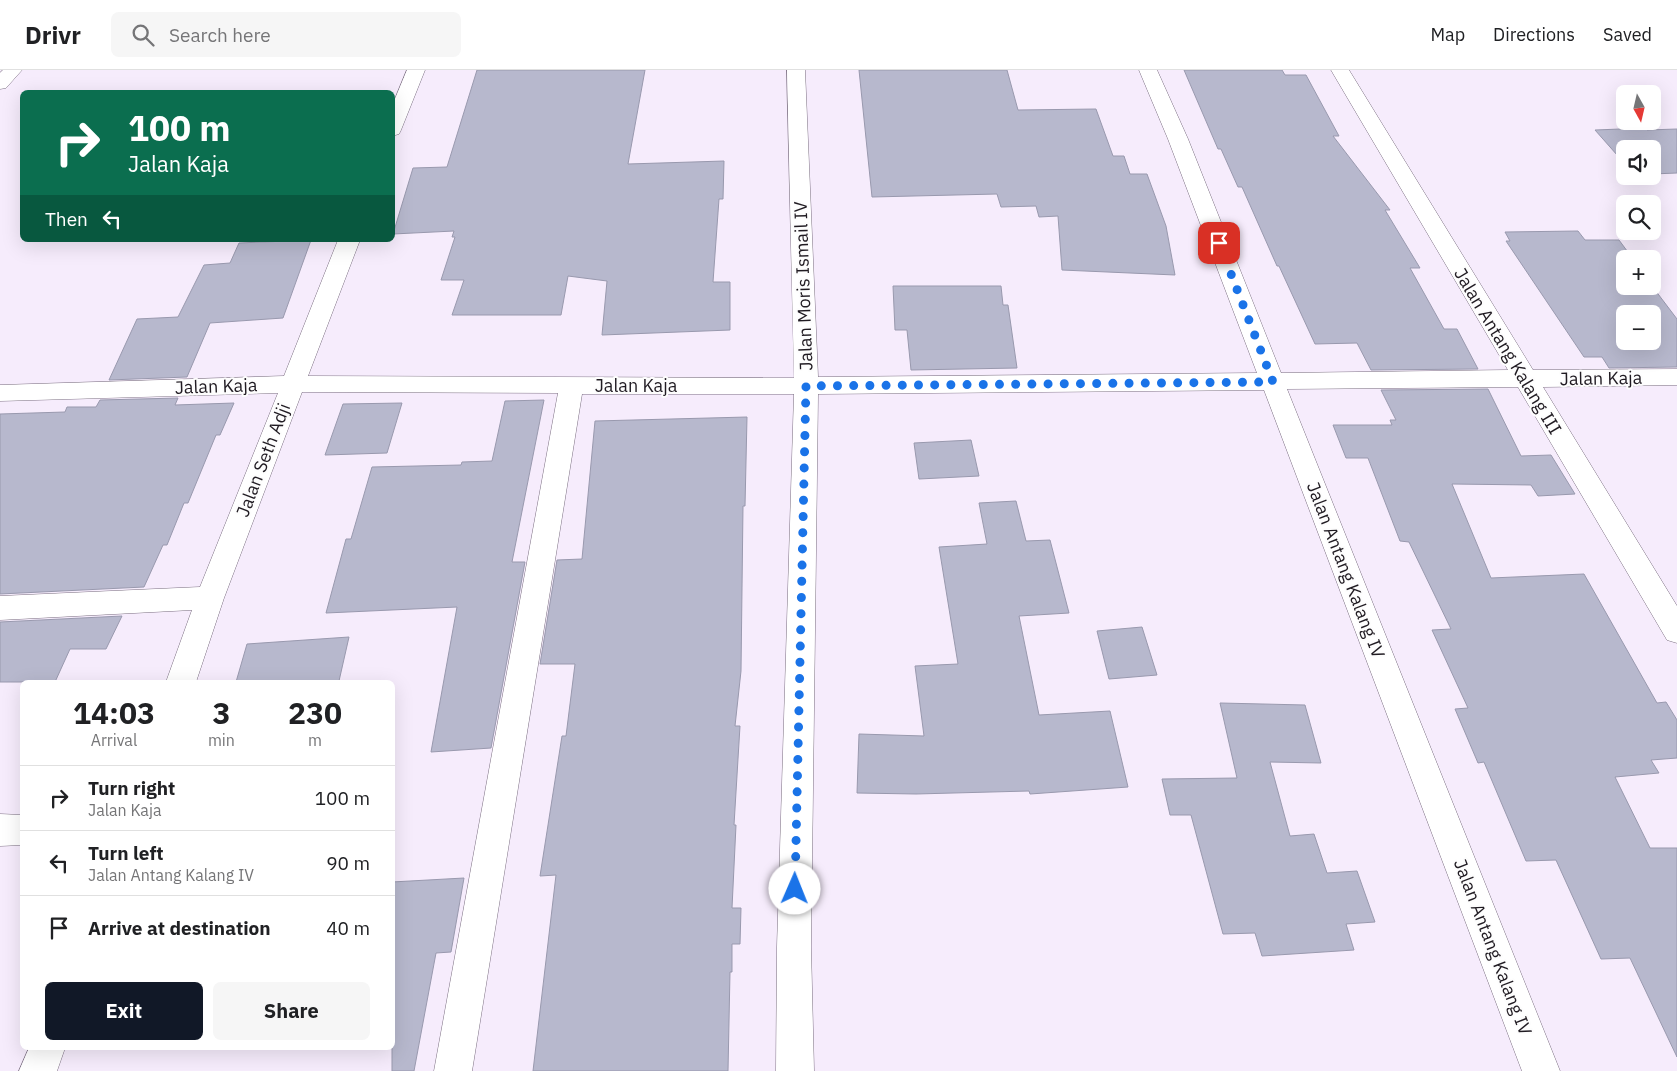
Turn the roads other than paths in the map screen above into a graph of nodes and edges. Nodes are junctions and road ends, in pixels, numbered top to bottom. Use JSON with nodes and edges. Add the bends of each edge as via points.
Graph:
{"nodes":[{"id":1,"x":12,"y":70,"type":"edge"},
{"id":2,"x":416,"y":70,"type":"edge"},
{"id":3,"x":796,"y":70,"type":"edge"},
{"id":4,"x":1148,"y":70,"type":"edge"},
{"id":5,"x":1340,"y":70,"type":"edge"},
{"id":6,"x":0,"y":84,"type":"edge"},
{"id":7,"x":395,"y":122,"type":"edge"},
{"id":8,"x":348,"y":242,"type":"edge"},
{"id":9,"x":1677,"y":377,"type":"edge"},
{"id":10,"x":1525,"y":380,"type":"junction"},
{"id":11,"x":1273,"y":382,"type":"junction"},
{"id":12,"x":293,"y":384,"type":"junction"},
{"id":13,"x":571,"y":385,"type":"junction"},
{"id":14,"x":806,"y":386,"type":"junction"},
{"id":15,"x":0,"y":393,"type":"edge"},
{"id":16,"x":210,"y":598,"type":"junction"},
{"id":17,"x":0,"y":608,"type":"edge"},
{"id":18,"x":1677,"y":631,"type":"edge"},
{"id":19,"x":182,"y":680,"type":"edge"},
{"id":20,"x":0,"y":830,"type":"edge"},
{"id":21,"x":20,"y":830,"type":"edge"},
{"id":22,"x":46,"y":1050,"type":"edge"},
{"id":23,"x":38,"y":1071,"type":"edge"},
{"id":24,"x":453,"y":1071,"type":"edge"},
{"id":25,"x":795,"y":1071,"type":"edge"},
{"id":26,"x":1541,"y":1071,"type":"edge"}],
"edges":[{"from":1,"to":6,"type":"street"},
{"from":2,"to":7,"type":"street"},
{"from":3,"to":14,"type":"street","name":"Jalan Moris Ismail IV"},
{"from":4,"to":11,"type":"street","name":"Jalan Antang Kalang IV"},
{"from":5,"to":10,"type":"street","name":"Jalan Antang Kalang III"},
{"from":8,"to":12,"type":"street","name":"Jalan Seth Adji"},
{"from":9,"to":10,"type":"street","name":"Jalan Kaja"},
{"from":10,"to":11,"type":"street","name":"Jalan Kaja"},
{"from":10,"to":18,"type":"street","name":"Jalan Antang Kalang III"},
{"from":11,"to":14,"type":"street","name":"Jalan Kaja"},
{"from":11,"to":26,"type":"street","name":"Jalan Antang Kalang IV"},
{"from":12,"to":13,"type":"street","name":"Jalan Kaja"},
{"from":12,"to":15,"type":"street","name":"Jalan Kaja"},
{"from":12,"to":16,"type":"street","name":"Jalan Seth Adji"},
{"from":13,"to":14,"type":"street","name":"Jalan Kaja"},
{"from":13,"to":24,"type":"street"},
{"from":14,"to":25,"type":"street","name":"Jalan Moris Ismail IV","via":[[794,947]]},
{"from":16,"to":17,"type":"street"},
{"from":16,"to":19,"type":"street","name":"Jalan Seth Adji"},
{"from":20,"to":21,"type":"street"},
{"from":22,"to":23,"type":"street"}]}
